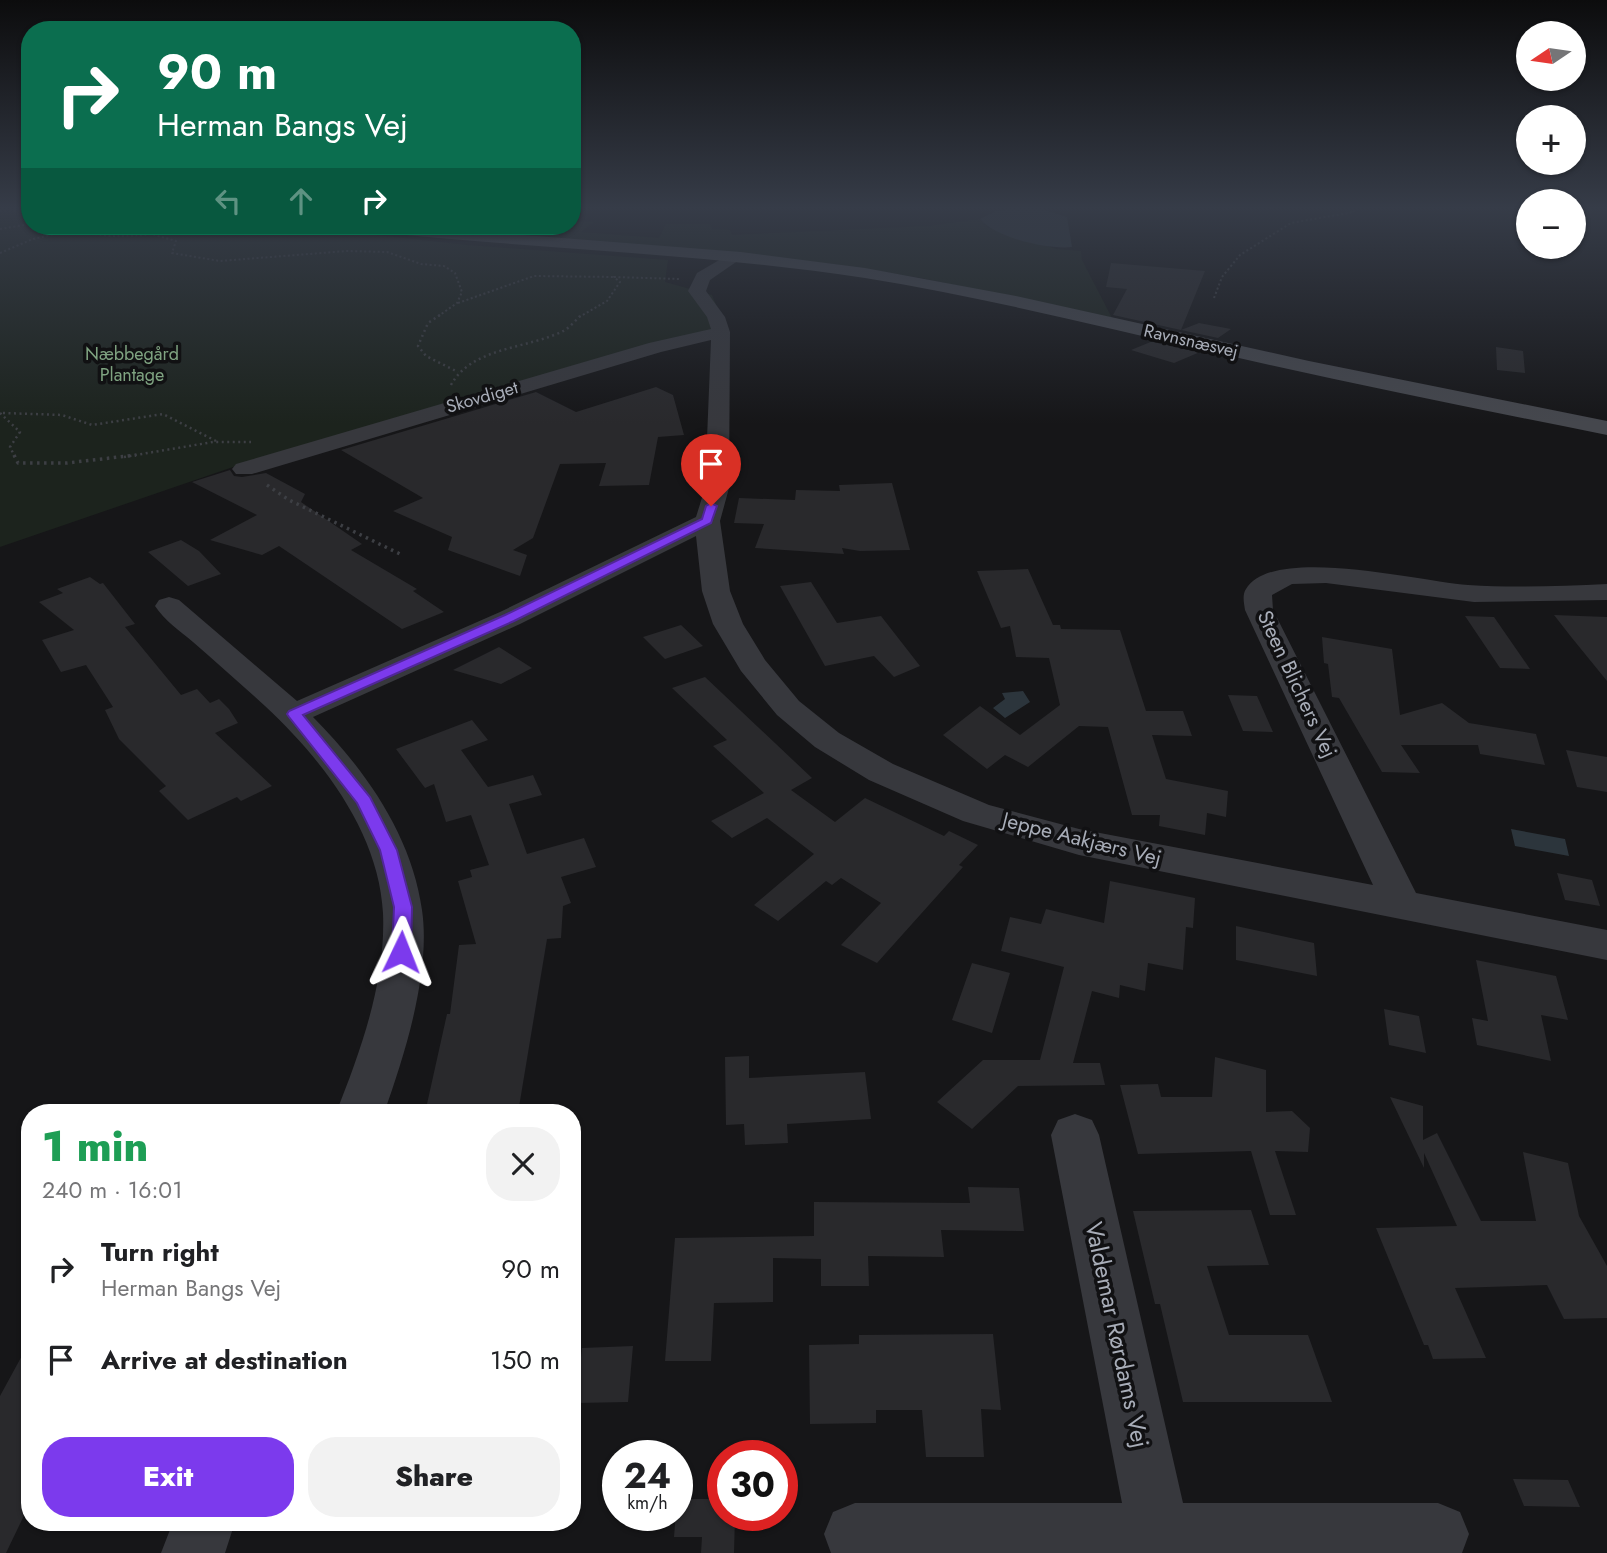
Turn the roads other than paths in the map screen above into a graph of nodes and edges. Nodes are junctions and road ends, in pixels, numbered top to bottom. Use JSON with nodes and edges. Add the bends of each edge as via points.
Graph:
{"nodes":[{"id":1,"x":701,"y":279,"type":"edge"},
{"id":2,"x":902,"y":279,"type":"edge"},
{"id":3,"x":721,"y":332,"type":"junction"},
{"id":4,"x":1266,"y":358,"type":"junction"},
{"id":5,"x":1607,"y":428,"type":"edge"},
{"id":6,"x":1607,"y":437,"type":"edge"},
{"id":7,"x":244,"y":469,"type":"road end"},
{"id":8,"x":707,"y":521,"type":"junction"},
{"id":9,"x":1607,"y":592,"type":"edge"},
{"id":10,"x":169,"y":606,"type":"dead end"},
{"id":11,"x":294,"y":714,"type":"junction"},
{"id":12,"x":1402,"y":905,"type":"junction"},
{"id":13,"x":1607,"y":945,"type":"edge"},
{"id":14,"x":364,"y":1104,"type":"edge"},
{"id":15,"x":1075,"y":1135,"type":"dead end"},
{"id":16,"x":201,"y":1531,"type":"edge"},
{"id":17,"x":855,"y":1534,"type":"dead end"},
{"id":18,"x":1438,"y":1534,"type":"dead end"},
{"id":19,"x":1161,"y":1544,"type":"edge"},
{"id":20,"x":193,"y":1553,"type":"edge"}],
"edges":[{"from":1,"to":3,"type":"street","via":[[697,291]]},
{"from":2,"to":4,"type":"main road","name":"Ravnsnæsvej"},
{"from":3,"to":7,"type":"street","name":"Skovdiget","via":[[656,346]]},
{"from":3,"to":8,"type":"street","via":[[717,488]]},
{"from":4,"to":5,"type":"main road","name":"Ravnsnæsvej"},
{"from":4,"to":6,"type":"main road","name":"Ravnsnæsvej","via":[[1410,396]]},
{"from":8,"to":11,"type":"street","via":[[510,618]]},
{"from":8,"to":12,"type":"street","name":"Jeppe Aakjærs Vej","via":[[716,590],[728,624],[752,664],[788,708],[827,740],[881,772],[976,813],[1079,842]]},
{"from":9,"to":12,"type":"street","name":"Steen Blichers Vej","via":[[1537,596],[1431,590],[1319,574],[1290,576],[1258,592],[1259,610]]},
{"from":10,"to":11,"type":"street"},
{"from":11,"to":14,"type":"street","via":[[365,801],[388,850],[403,907],[401,974],[381,1059]]},
{"from":12,"to":13,"type":"street","name":"Jeppe Aakjærs Vej"},
{"from":15,"to":19,"type":"street","name":"Valdemar Rørdams Vej"},
{"from":16,"to":20,"type":"street"},
{"from":17,"to":19,"type":"street"},
{"from":18,"to":19,"type":"street"}]}
